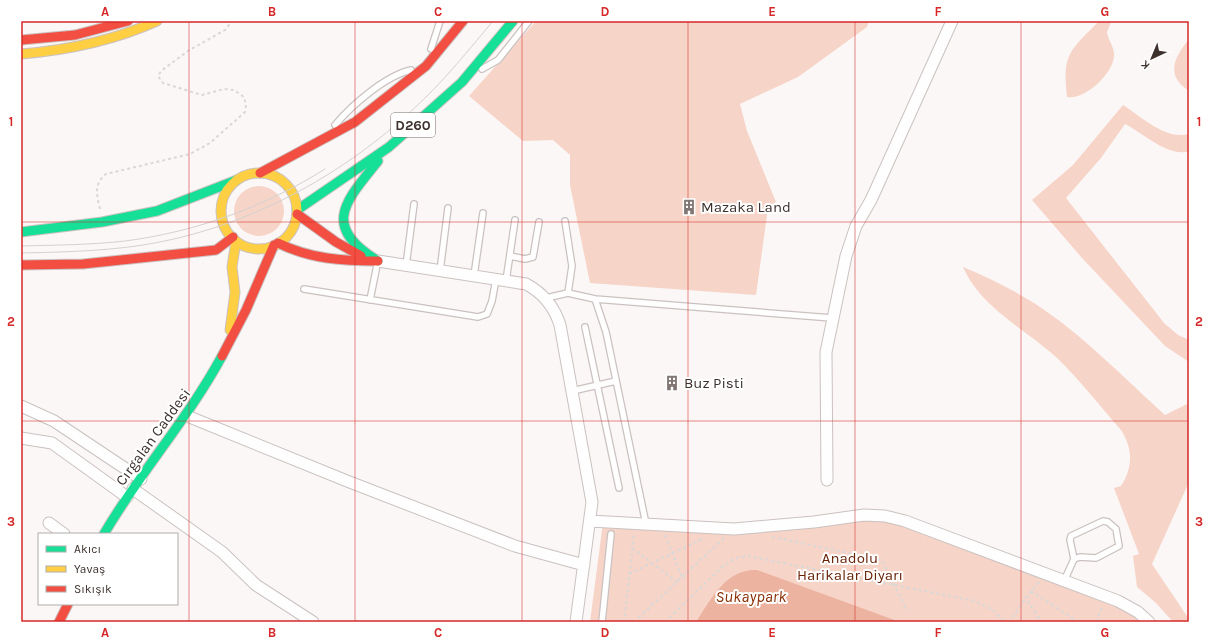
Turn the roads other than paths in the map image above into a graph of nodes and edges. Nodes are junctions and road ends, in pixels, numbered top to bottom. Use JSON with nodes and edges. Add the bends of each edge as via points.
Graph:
{"nodes":[{"id":1,"x":128,"y":21,"type":"edge"},
{"id":2,"x":157,"y":21,"type":"edge"},
{"id":3,"x":440,"y":21,"type":"edge"},
{"id":4,"x":463,"y":21,"type":"edge"},
{"id":5,"x":513,"y":21,"type":"edge"},
{"id":6,"x":529,"y":21,"type":"edge"},
{"id":7,"x":952,"y":21,"type":"edge"},
{"id":8,"x":21,"y":40,"type":"edge"},
{"id":9,"x":21,"y":54,"type":"edge"},
{"id":10,"x":426,"y":66,"type":"junction"},
{"id":11,"x":462,"y":82,"type":"junction"},
{"id":12,"x":322,"y":139,"type":"junction"},
{"id":13,"x":389,"y":147,"type":"junction"},
{"id":14,"x":260,"y":173,"type":"junction"},
{"id":15,"x":236,"y":180,"type":"junction"},
{"id":16,"x":414,"y":204,"type":"dead end"},
{"id":17,"x":448,"y":208,"type":"dead end"},
{"id":18,"x":297,"y":212,"type":"junction"},
{"id":19,"x":483,"y":213,"type":"dead end"},
{"id":20,"x":515,"y":220,"type":"dead end"},
{"id":21,"x":565,"y":221,"type":"dead end"},
{"id":22,"x":540,"y":222,"type":"dead end"},
{"id":23,"x":21,"y":232,"type":"edge"},
{"id":24,"x":235,"y":239,"type":"junction"},
{"id":25,"x":276,"y":244,"type":"junction"},
{"id":26,"x":510,"y":256,"type":"junction"},
{"id":27,"x":378,"y":262,"type":"junction"},
{"id":28,"x":21,"y":266,"type":"edge"},
{"id":29,"x":406,"y":266,"type":"junction"},
{"id":30,"x":440,"y":271,"type":"junction"},
{"id":31,"x":474,"y":276,"type":"junction"},
{"id":32,"x":501,"y":280,"type":"junction"},
{"id":33,"x":304,"y":289,"type":"dead end"},
{"id":34,"x":568,"y":293,"type":"junction"},
{"id":35,"x":546,"y":298,"type":"junction"},
{"id":36,"x":595,"y":299,"type":"junction"},
{"id":37,"x":370,"y":300,"type":"junction"},
{"id":38,"x":832,"y":318,"type":"junction"},
{"id":39,"x":585,"y":327,"type":"dead end"},
{"id":40,"x":222,"y":356,"type":"junction"},
{"id":41,"x":616,"y":381,"type":"junction"},
{"id":42,"x":597,"y":386,"type":"junction"},
{"id":43,"x":572,"y":390,"type":"junction"},
{"id":44,"x":21,"y":406,"type":"edge"},
{"id":45,"x":187,"y":416,"type":"junction"},
{"id":46,"x":21,"y":438,"type":"edge"},
{"id":47,"x":141,"y":479,"type":"junction"},
{"id":48,"x":827,"y":480,"type":"dead end"},
{"id":49,"x":619,"y":488,"type":"dead end"},
{"id":50,"x":130,"y":493,"type":"junction"},
{"id":51,"x":590,"y":521,"type":"junction"},
{"id":52,"x":49,"y":524,"type":"dead end"},
{"id":53,"x":640,"y":524,"type":"junction"},
{"id":54,"x":62,"y":533,"type":"edge"},
{"id":55,"x":105,"y":533,"type":"edge"},
{"id":56,"x":611,"y":534,"type":"dead end"},
{"id":57,"x":1074,"y":560,"type":"junction"},
{"id":58,"x":584,"y":565,"type":"junction"},
{"id":59,"x":1064,"y":581,"type":"junction"},
{"id":60,"x":68,"y":605,"type":"edge"},
{"id":61,"x":59,"y":622,"type":"edge"},
{"id":62,"x":313,"y":622,"type":"edge"},
{"id":63,"x":576,"y":622,"type":"edge"},
{"id":64,"x":602,"y":622,"type":"edge"},
{"id":65,"x":1149,"y":622,"type":"edge"}],
"edges":[{"from":1,"to":8,"type":"main road","via":[[89,33],[52,40]]},
{"from":2,"to":9,"type":"main road","via":[[123,36],[93,45]]},
{"from":3,"to":10,"type":"lane"},
{"from":4,"to":10,"type":"main road","number":"D260"},
{"from":5,"to":11,"type":"main road","number":"D260"},
{"from":6,"to":11,"type":"lane","via":[[498,60]]},
{"from":7,"to":38,"type":"street","via":[[850,241]]},
{"from":10,"to":12,"type":"main road","number":"D260","via":[[354,122]]},
{"from":10,"to":12,"type":"lane","via":[[399,73],[380,86],[350,108]]},
{"from":11,"to":13,"type":"main road","number":"D260"},
{"from":12,"to":14,"type":"main road","number":"D260"},
{"from":13,"to":18,"type":"main road","number":"D260"},
{"from":13,"to":27,"type":"main road","via":[[346,203],[343,213],[344,224],[350,237],[361,250]]},
{"from":14,"to":15,"type":"main road"},
{"from":14,"to":18,"type":"main road","via":[[274,176],[285,184],[293,193]]},
{"from":15,"to":23,"type":"main road","via":[[157,211],[102,222]]},
{"from":15,"to":24,"type":"main road","via":[[226,192],[222,206],[224,224]]},
{"from":16,"to":29,"type":"lane"},
{"from":17,"to":30,"type":"lane"},
{"from":18,"to":25,"type":"main road","via":[[292,229]]},
{"from":18,"to":27,"type":"main road","via":[[345,248]]},
{"from":19,"to":31,"type":"lane"},
{"from":20,"to":26,"type":"lane"},
{"from":21,"to":34,"type":"lane","via":[[572,266]]},
{"from":22,"to":26,"type":"lane","via":[[533,257],[525,259]]},
{"from":24,"to":25,"type":"main road","via":[[246,246],[258,248]]},
{"from":24,"to":28,"type":"main road","via":[[216,250],[83,264]]},
{"from":24,"to":40,"type":"main road","via":[[232,267],[235,292],[233,318]]},
{"from":25,"to":27,"type":"main road","via":[[320,257]]},
{"from":25,"to":40,"type":"main road"},
{"from":26,"to":32,"type":"lane"},
{"from":27,"to":29,"type":"street"},
{"from":27,"to":37,"type":"lane"},
{"from":29,"to":30,"type":"street"},
{"from":30,"to":31,"type":"street"},
{"from":31,"to":32,"type":"street"},
{"from":32,"to":35,"type":"street","via":[[526,284]]},
{"from":32,"to":37,"type":"lane","via":[[487,314],[478,317]]},
{"from":33,"to":37,"type":"lane"},
{"from":34,"to":35,"type":"lane"},
{"from":34,"to":36,"type":"lane"},
{"from":35,"to":43,"type":"street","via":[[555,311],[560,325]]},
{"from":36,"to":38,"type":"lane"},
{"from":36,"to":41,"type":"lane","via":[[606,332]]},
{"from":38,"to":48,"type":"street","via":[[826,352]]},
{"from":39,"to":42,"type":"lane"},
{"from":40,"to":45,"type":"main road","name":"Cırgalan Caddesi","via":[[207,386]]},
{"from":41,"to":42,"type":"lane"},
{"from":41,"to":53,"type":"lane"},
{"from":42,"to":43,"type":"lane"},
{"from":42,"to":49,"type":"lane"},
{"from":43,"to":51,"type":"street","via":[[592,502]]},
{"from":44,"to":47,"type":"street","via":[[54,422]]},
{"from":45,"to":47,"type":"main road","name":"Cırgalan Caddesi"},
{"from":45,"to":58,"type":"street","via":[[515,546]]},
{"from":46,"to":50,"type":"street","via":[[52,443]]},
{"from":47,"to":50,"type":"main road","name":"Cırgalan Caddesi"},
{"from":50,"to":55,"type":"main road","name":"Cırgalan Caddesi"},
{"from":50,"to":62,"type":"street","via":[[222,552],[256,585]]},
{"from":51,"to":53,"type":"street"},
{"from":51,"to":58,"type":"street"},
{"from":52,"to":54,"type":"street"},
{"from":53,"to":59,"type":"street","via":[[734,529],[864,515],[885,516],[905,521]]},
{"from":56,"to":64,"type":"lane"},
{"from":57,"to":57,"type":"lane","via":[[1080,557],[1096,558],[1116,550],[1119,546],[1116,529],[1103,521],[1071,536]]},
{"from":57,"to":59,"type":"lane"},
{"from":58,"to":63,"type":"street"},
{"from":59,"to":65,"type":"street","via":[[1128,606]]},
{"from":60,"to":61,"type":"main road"}]}
